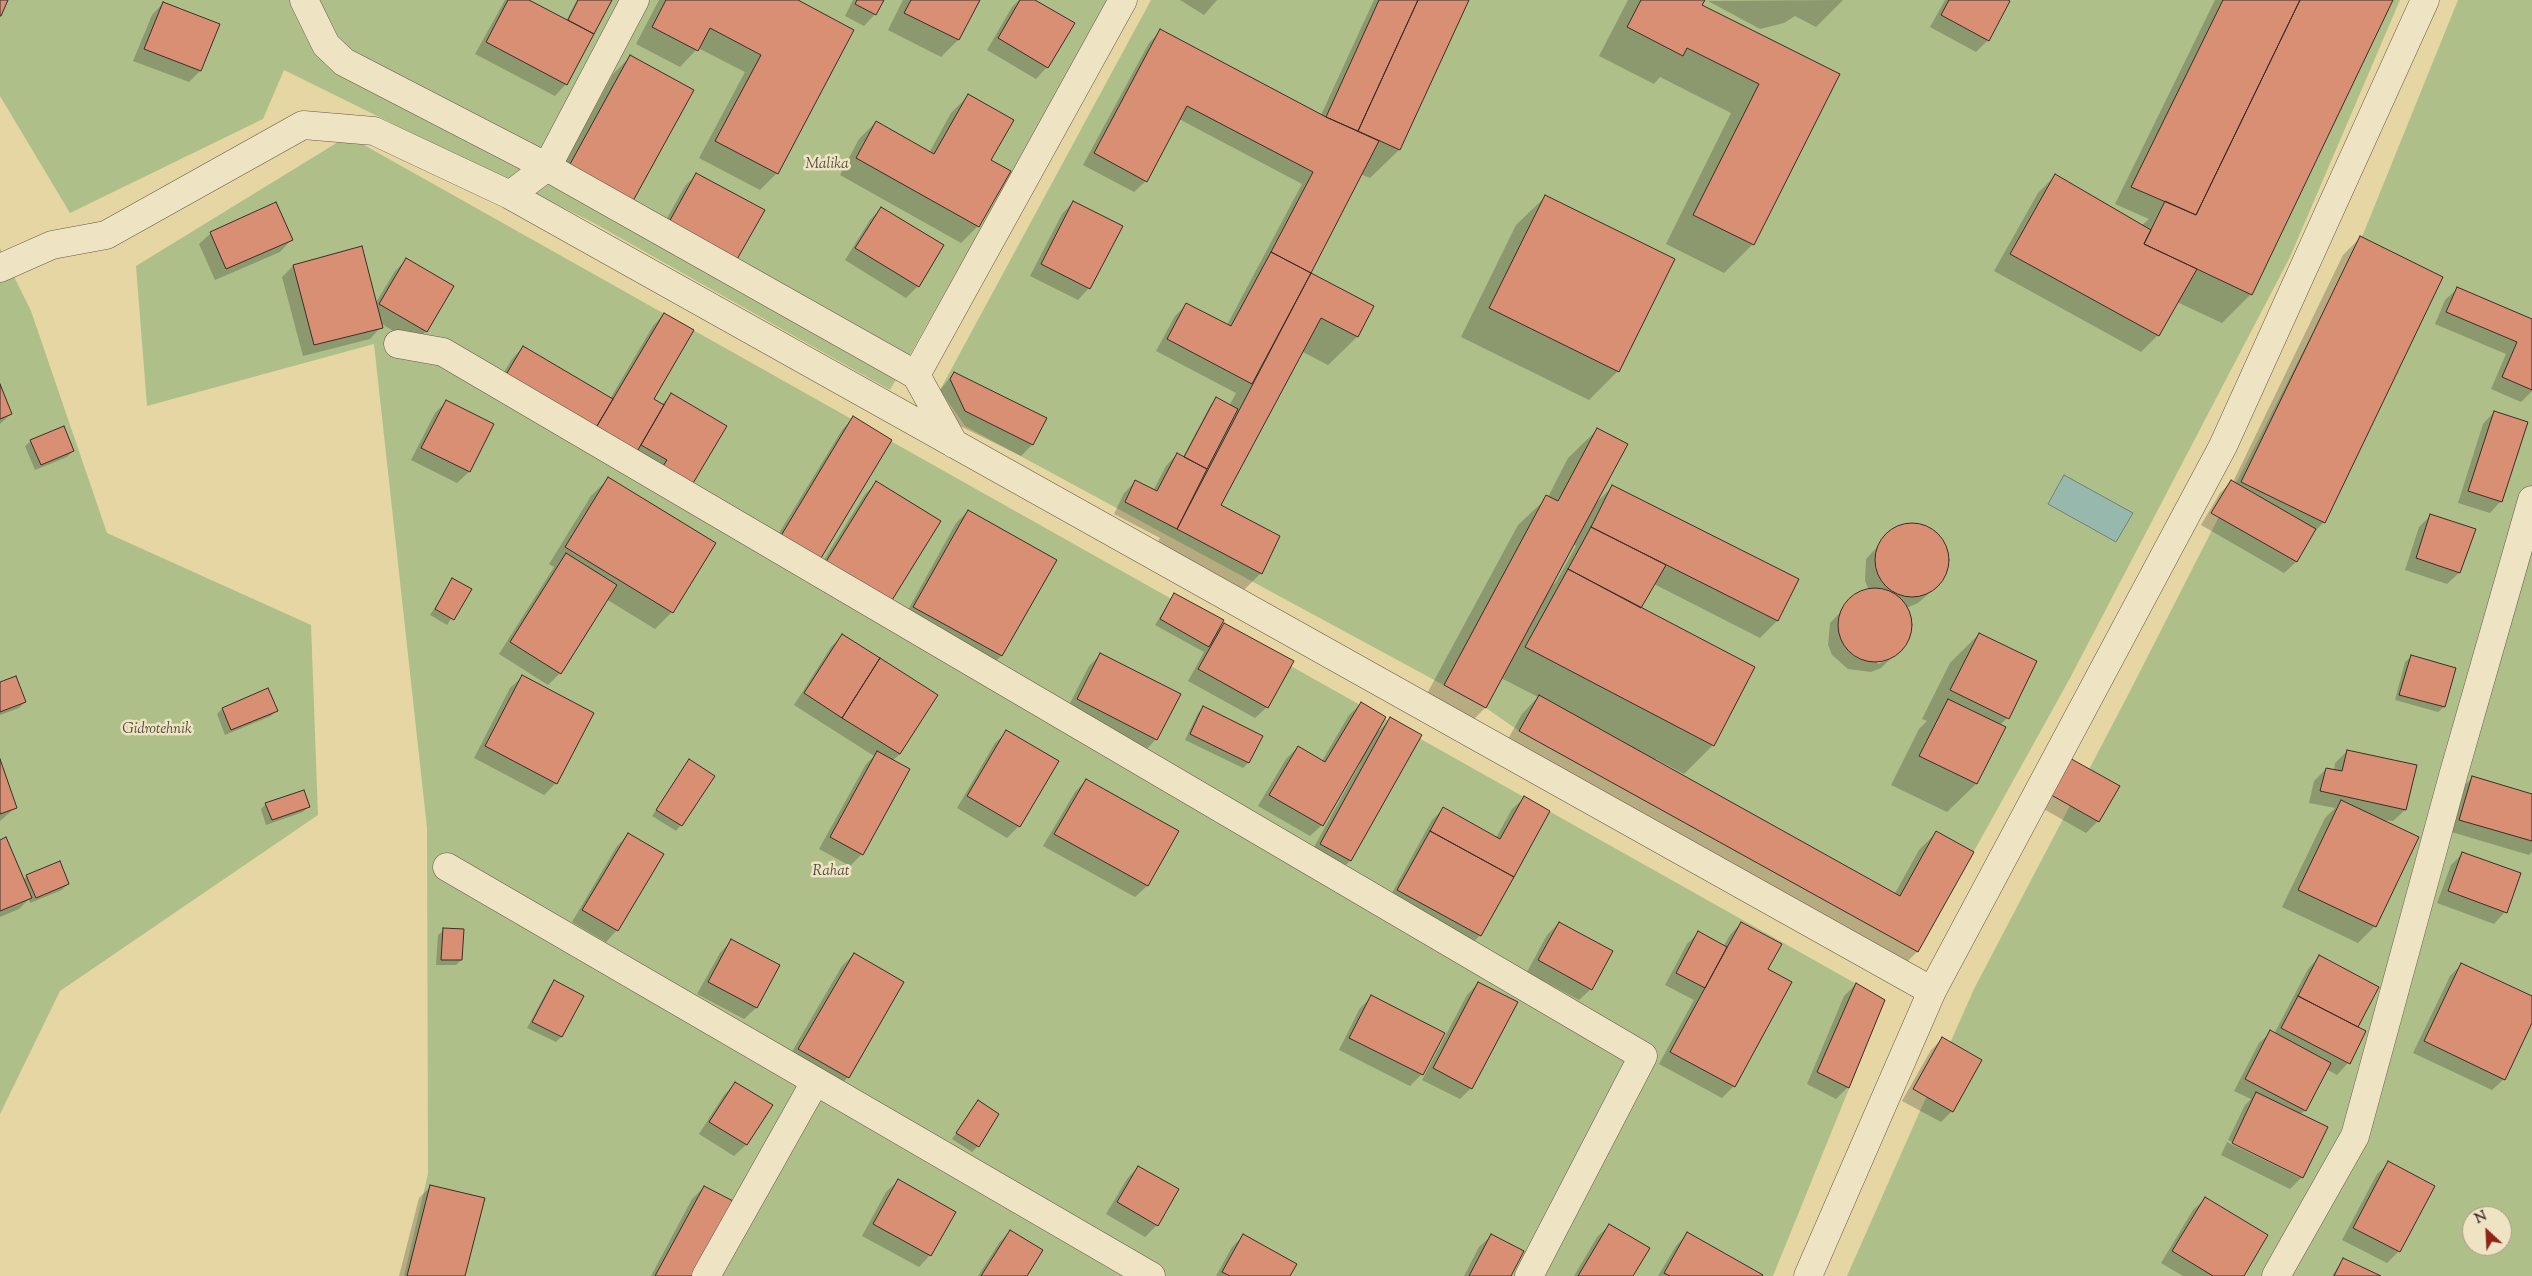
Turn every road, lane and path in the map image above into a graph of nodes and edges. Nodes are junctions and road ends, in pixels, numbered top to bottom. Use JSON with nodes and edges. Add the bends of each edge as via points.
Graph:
{"nodes":[{"id":1,"x":304,"y":0,"type":"edge"},
{"id":2,"x":635,"y":0,"type":"edge"},
{"id":3,"x":1123,"y":0,"type":"edge"},
{"id":4,"x":2424,"y":0,"type":"edge"},
{"id":5,"x":547,"y":167,"type":"junction"},
{"id":6,"x":510,"y":196,"type":"junction"},
{"id":7,"x":0,"y":268,"type":"edge"},
{"id":8,"x":398,"y":344,"type":"dead end"},
{"id":9,"x":916,"y":375,"type":"junction"},
{"id":10,"x":954,"y":444,"type":"junction"},
{"id":11,"x":2532,"y":500,"type":"edge"},
{"id":12,"x":447,"y":867,"type":"dead end"},
{"id":13,"x":1932,"y":991,"type":"junction"},
{"id":14,"x":815,"y":1082,"type":"junction"},
{"id":15,"x":706,"y":1276,"type":"edge"},
{"id":16,"x":1152,"y":1276,"type":"edge"},
{"id":17,"x":1529,"y":1276,"type":"edge"},
{"id":18,"x":1808,"y":1276,"type":"edge"},
{"id":19,"x":2276,"y":1276,"type":"edge"}],
"edges":[{"from":1,"to":5,"type":"street","via":[[326,45],[344,62]]},
{"from":2,"to":5,"type":"street"},
{"from":3,"to":9,"type":"street"},
{"from":4,"to":13,"type":"street","via":[[2223,446]]},
{"from":5,"to":6,"type":"street"},
{"from":5,"to":9,"type":"street"},
{"from":6,"to":7,"type":"street","via":[[374,131],[303,125],[106,235],[52,245]]},
{"from":6,"to":10,"type":"street"},
{"from":8,"to":17,"type":"street","via":[[443,352],[1643,1056]]},
{"from":9,"to":10,"type":"street"},
{"from":10,"to":13,"type":"street"},
{"from":11,"to":19,"type":"street","via":[[2355,1136]]},
{"from":12,"to":14,"type":"street"},
{"from":13,"to":18,"type":"street"},
{"from":14,"to":15,"type":"street"},
{"from":14,"to":16,"type":"street"}]}
